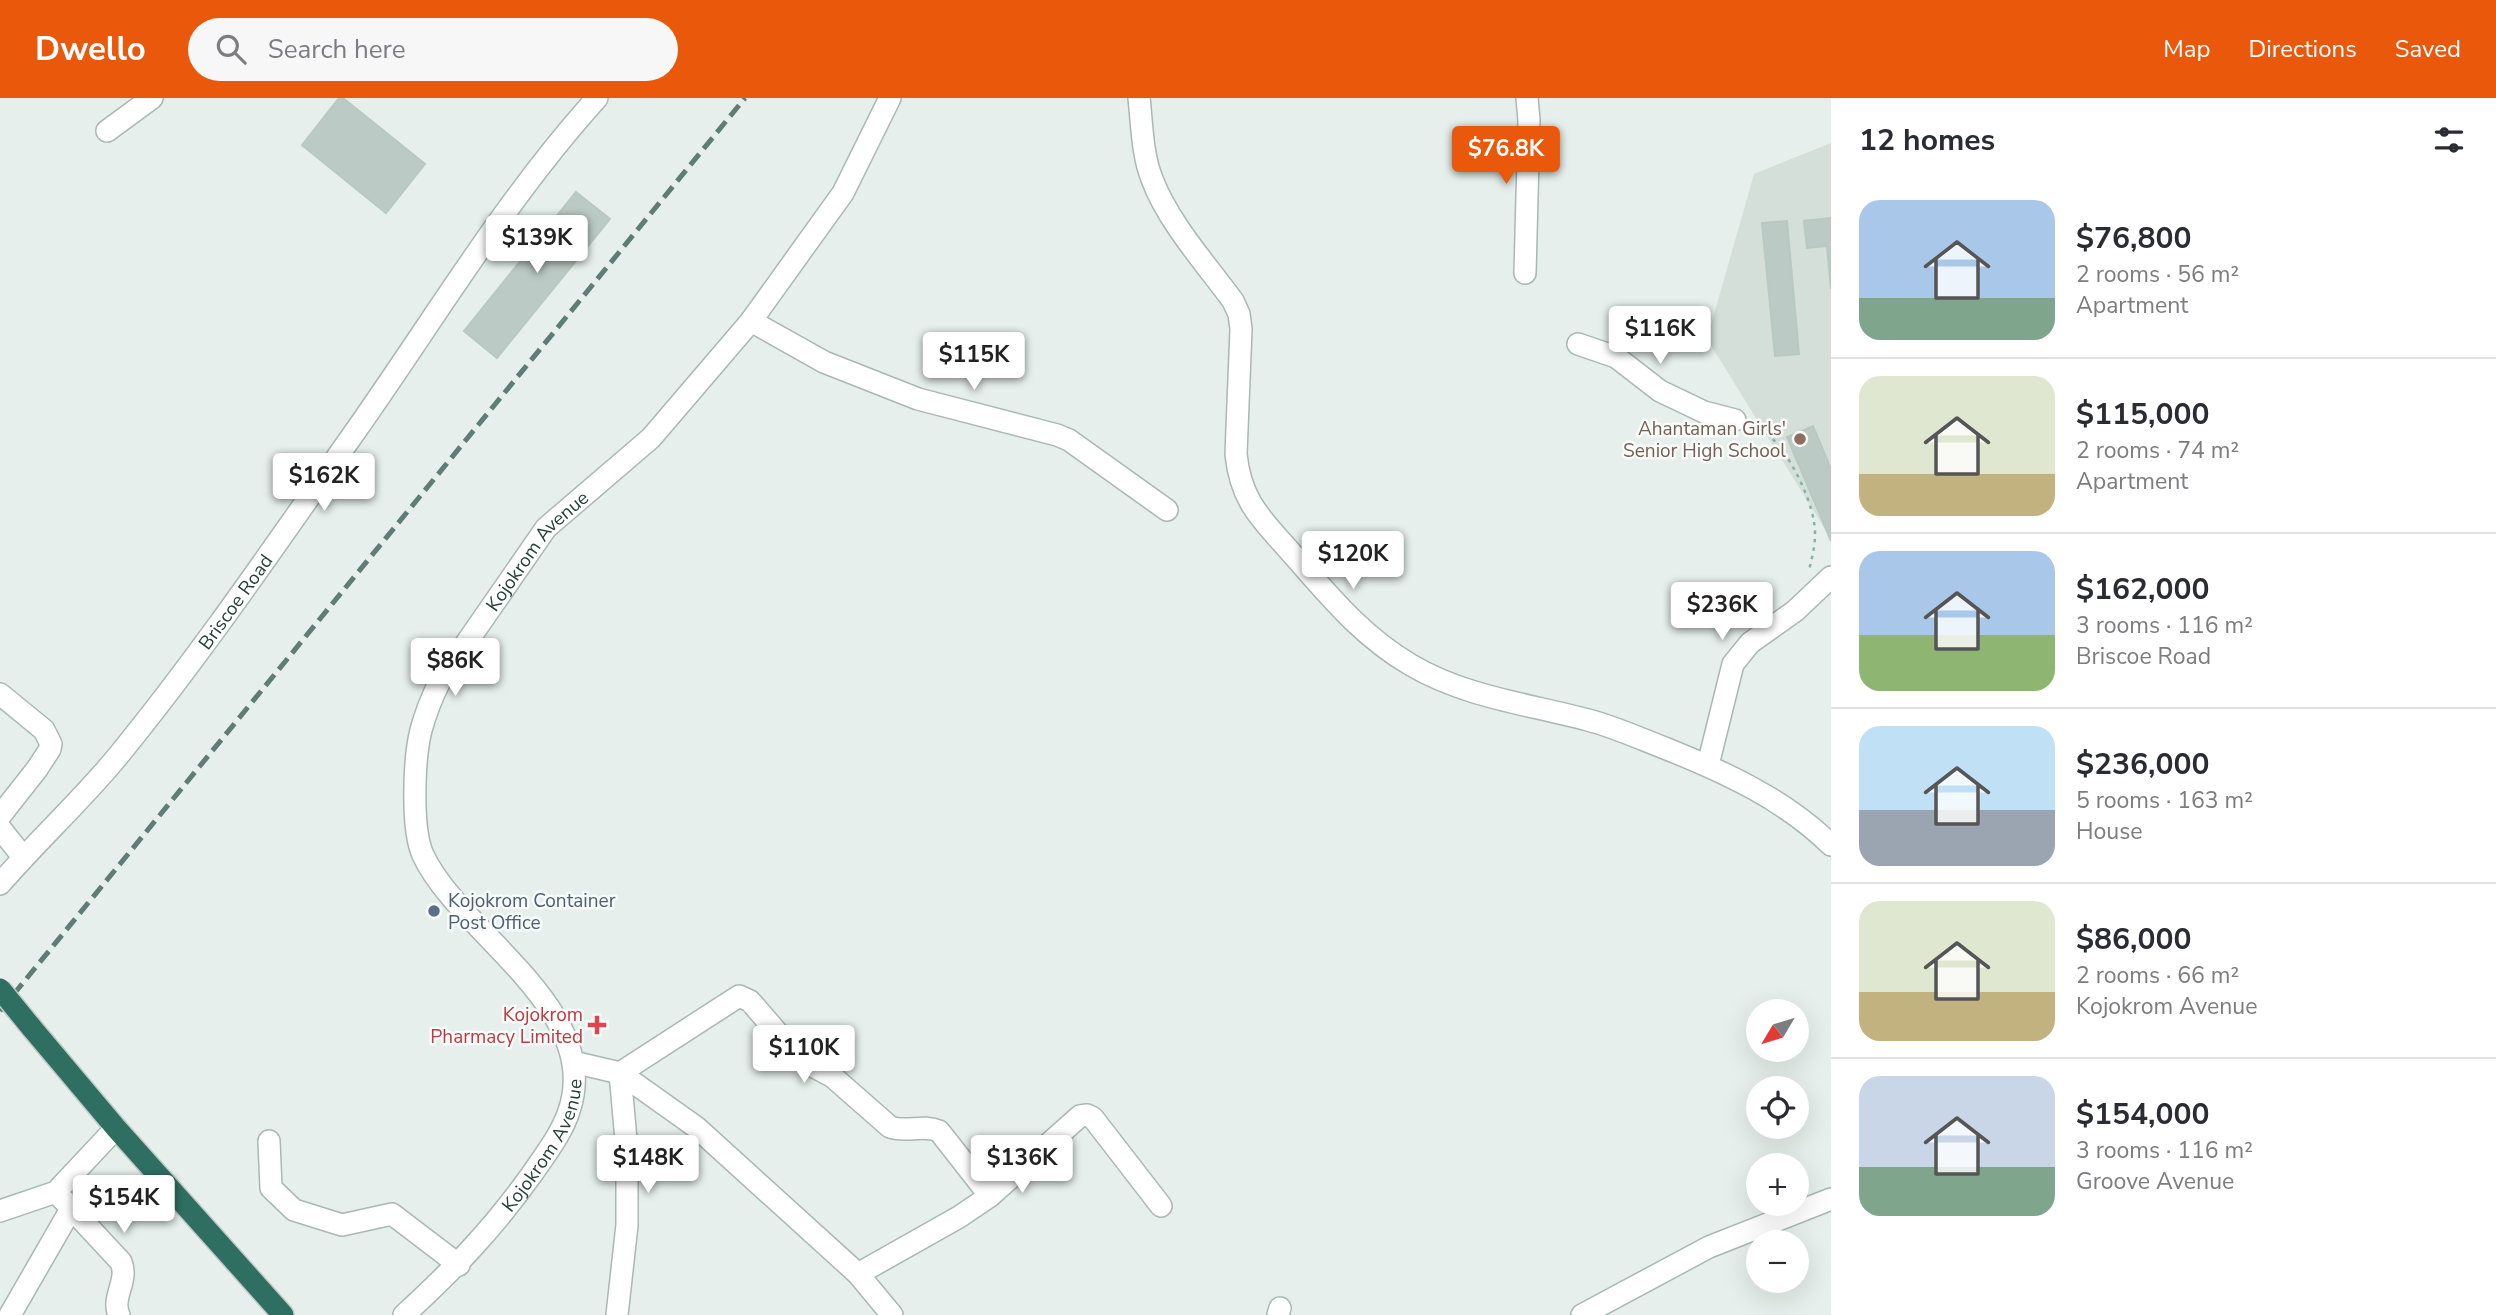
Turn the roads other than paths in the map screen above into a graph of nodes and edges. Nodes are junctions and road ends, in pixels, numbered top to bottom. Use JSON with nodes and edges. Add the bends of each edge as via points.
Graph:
{"nodes":[{"id":1,"x":152,"y":98,"type":"edge"},
{"id":2,"x":597,"y":98,"type":"edge"},
{"id":3,"x":890,"y":98,"type":"edge"},
{"id":4,"x":1139,"y":98,"type":"edge"},
{"id":5,"x":1527,"y":98,"type":"edge"},
{"id":6,"x":107,"y":131,"type":"dead end"},
{"id":7,"x":1525,"y":273,"type":"dead end"},
{"id":8,"x":751,"y":321,"type":"junction"},
{"id":9,"x":1578,"y":344,"type":"dead end"},
{"id":10,"x":1735,"y":420,"type":"road end"},
{"id":11,"x":1167,"y":510,"type":"dead end"},
{"id":12,"x":1831,"y":577,"type":"edge"},
{"id":13,"x":0,"y":694,"type":"edge"},
{"id":14,"x":1708,"y":765,"type":"junction"},
{"id":15,"x":0,"y":816,"type":"edge"},
{"id":16,"x":0,"y":828,"type":"edge"},
{"id":17,"x":1831,"y":845,"type":"edge"},
{"id":18,"x":23,"y":857,"type":"junction"},
{"id":19,"x":0,"y":884,"type":"edge"},
{"id":20,"x":0,"y":989,"type":"edge"},
{"id":21,"x":573,"y":1062,"type":"junction"},
{"id":22,"x":620,"y":1073,"type":"junction"},
{"id":23,"x":116,"y":1128,"type":"junction"},
{"id":24,"x":269,"y":1141,"type":"dead end"},
{"id":25,"x":55,"y":1192,"type":"junction"},
{"id":26,"x":990,"y":1196,"type":"junction"},
{"id":27,"x":1831,"y":1199,"type":"edge"},
{"id":28,"x":1161,"y":1206,"type":"dead end"},
{"id":29,"x":71,"y":1209,"type":"junction"},
{"id":30,"x":0,"y":1211,"type":"edge"},
{"id":31,"x":459,"y":1265,"type":"junction"},
{"id":32,"x":858,"y":1274,"type":"junction"},
{"id":33,"x":9,"y":1315,"type":"edge"},
{"id":34,"x":119,"y":1315,"type":"edge"},
{"id":35,"x":283,"y":1315,"type":"edge"},
{"id":36,"x":404,"y":1315,"type":"edge"},
{"id":37,"x":617,"y":1315,"type":"edge"},
{"id":38,"x":892,"y":1315,"type":"edge"},
{"id":39,"x":1582,"y":1315,"type":"edge"}],
"edges":[{"from":1,"to":6,"type":"street"},
{"from":2,"to":18,"type":"street","name":"Briscoe Road","via":[[565,133],[495,230],[207,640],[117,758]]},
{"from":3,"to":8,"type":"street","name":"Kojokrom Avenue","via":[[842,193]]},
{"from":4,"to":14,"type":"street","via":[[1147,163],[1161,199],[1239,314],[1237,464],[1244,494],[1258,514],[1346,615],[1373,641],[1411,665],[1472,692],[1600,724]]},
{"from":5,"to":7,"type":"street"},
{"from":8,"to":11,"type":"street","via":[[824,362],[905,394],[1069,440]]},
{"from":8,"to":21,"type":"street","name":"Kojokrom Avenue","via":[[651,438],[546,528],[440,681],[420,733],[416,823],[422,853],[437,881],[537,991],[560,1028]]},
{"from":9,"to":10,"type":"street","via":[[1616,357],[1660,391],[1704,412]]},
{"from":12,"to":14,"type":"street","via":[[1750,643],[1732,664]]},
{"from":13,"to":15,"type":"street","via":[[44,730],[51,744]]},
{"from":14,"to":17,"type":"street","via":[[1768,796]]},
{"from":16,"to":18,"type":"street"},
{"from":18,"to":19,"type":"street","name":"Briscoe Road"},
{"from":20,"to":23,"type":"highway","bridge":true},
{"from":21,"to":22,"type":"street"},
{"from":21,"to":31,"type":"street","name":"Kojokrom Avenue","via":[[569,1111],[545,1155]]},
{"from":22,"to":26,"type":"street","via":[[733,999],[746,997],[800,1060],[833,1077],[890,1127],[939,1131]]},
{"from":22,"to":32,"type":"street","via":[[696,1127]]},
{"from":22,"to":37,"type":"street","via":[[627,1224]]},
{"from":23,"to":25,"type":"street"},
{"from":23,"to":35,"type":"highway"},
{"from":24,"to":31,"type":"street","via":[[271,1188],[294,1210],[342,1225],[393,1214]]},
{"from":25,"to":29,"type":"street"},
{"from":25,"to":30,"type":"street"},
{"from":26,"to":28,"type":"street","via":[[1075,1119],[1087,1115]]},
{"from":26,"to":32,"type":"street"},
{"from":27,"to":39,"type":"street","via":[[1709,1247]]},
{"from":29,"to":33,"type":"street"},
{"from":29,"to":34,"type":"street","via":[[121,1262],[124,1276],[116,1302]]},
{"from":31,"to":36,"type":"street","name":"Kojokrom Avenue"},
{"from":32,"to":38,"type":"street"}]}
